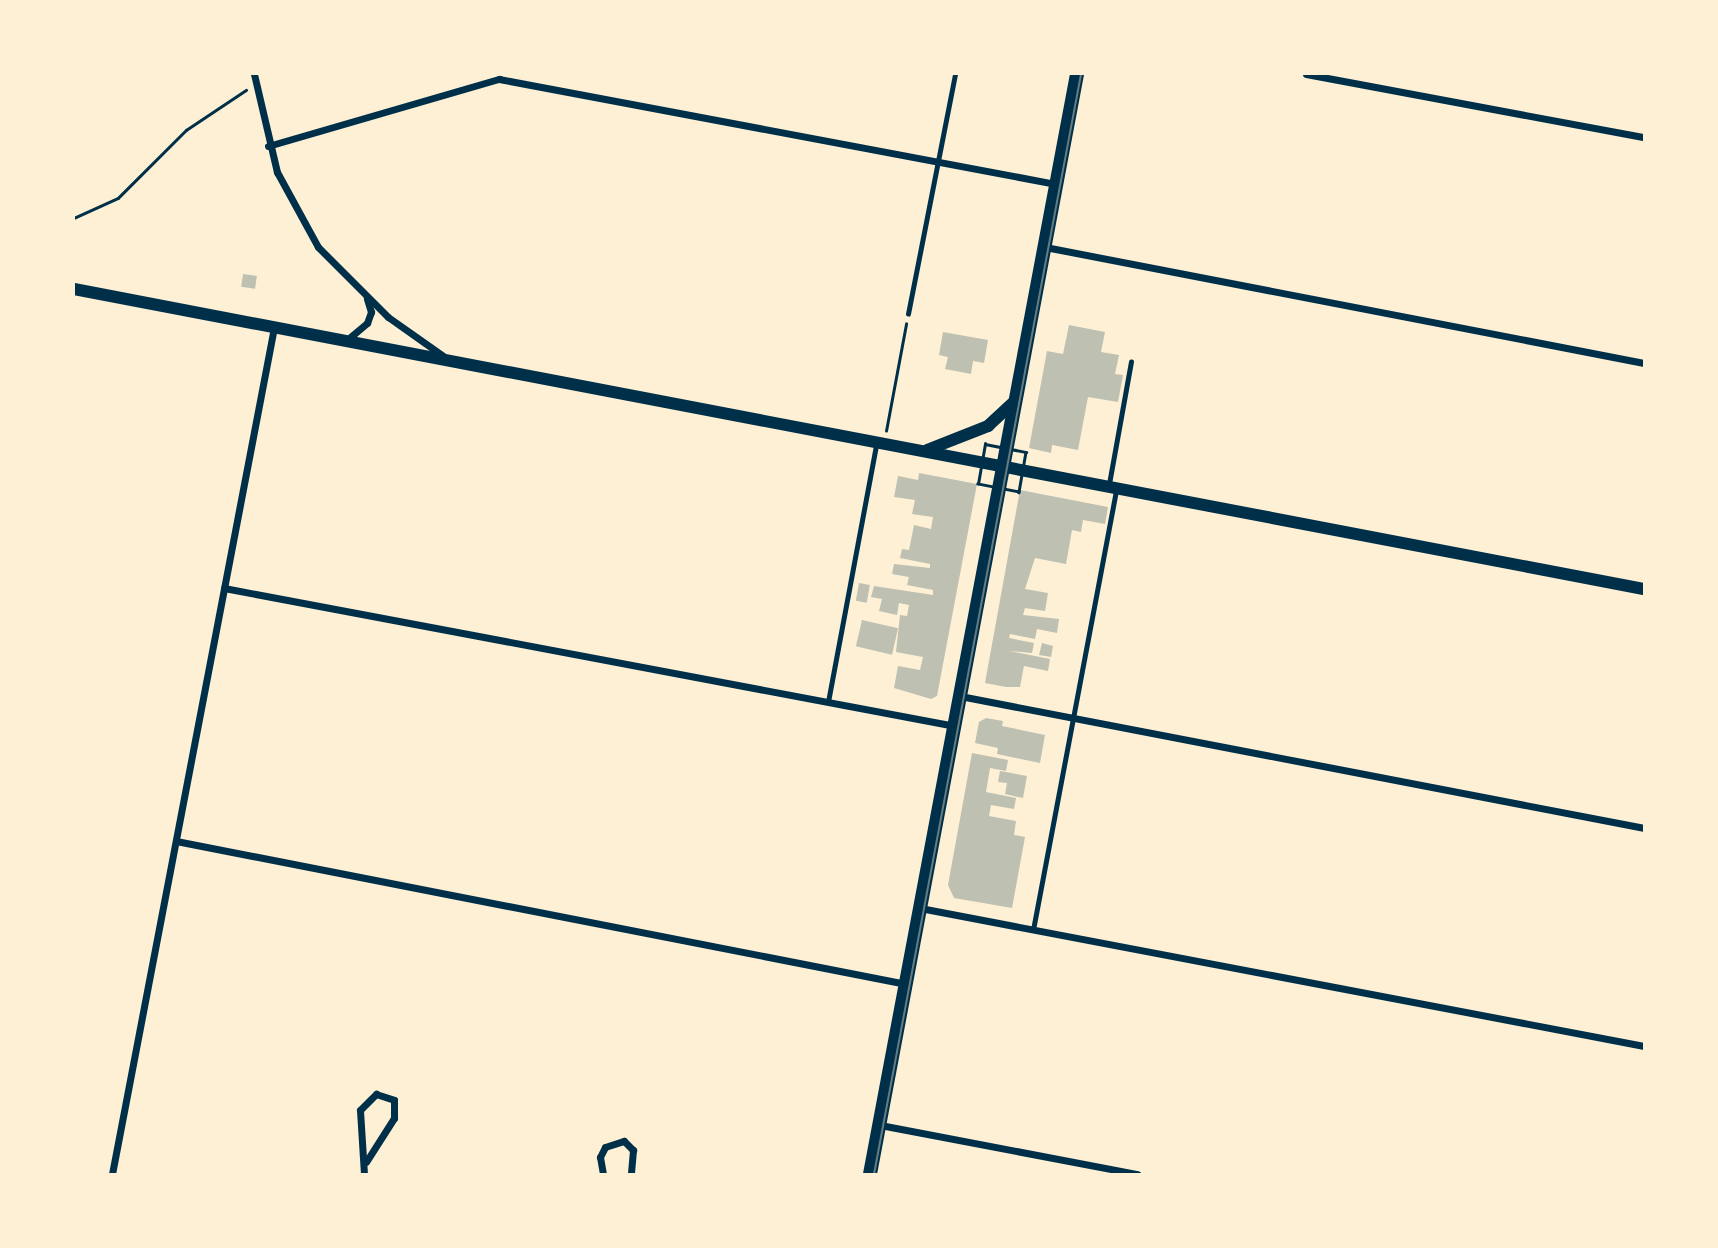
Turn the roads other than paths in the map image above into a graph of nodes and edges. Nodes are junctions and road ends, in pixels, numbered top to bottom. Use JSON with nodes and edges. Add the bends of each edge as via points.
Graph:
{"nodes":[{"id":1,"x":254,"y":74,"type":"edge"},
{"id":2,"x":956,"y":74,"type":"edge"},
{"id":3,"x":1077,"y":74,"type":"edge"},
{"id":4,"x":1306,"y":74,"type":"edge"},
{"id":5,"x":1644,"y":137,"type":"edge"},
{"id":6,"x":268,"y":146,"type":"junction"},
{"id":7,"x":938,"y":160,"type":"junction"},
{"id":8,"x":1057,"y":184,"type":"junction"},
{"id":9,"x":1045,"y":247,"type":"junction"},
{"id":10,"x":74,"y":289,"type":"edge"},
{"id":11,"x":367,"y":298,"type":"junction"},
{"id":12,"x":908,"y":314,"type":"road end"},
{"id":13,"x":274,"y":327,"type":"junction"},
{"id":14,"x":345,"y":340,"type":"junction"},
{"id":15,"x":452,"y":362,"type":"junction"},
{"id":16,"x":1131,"y":362,"type":"dead end"},
{"id":17,"x":1644,"y":363,"type":"edge"},
{"id":18,"x":1016,"y":399,"type":"junction"},
{"id":19,"x":880,"y":442,"type":"junction"},
{"id":20,"x":927,"y":450,"type":"junction"},
{"id":21,"x":1004,"y":465,"type":"junction"},
{"id":22,"x":1113,"y":486,"type":"junction"},
{"id":23,"x":224,"y":588,"type":"junction"},
{"id":24,"x":1644,"y":589,"type":"edge"},
{"id":25,"x":960,"y":696,"type":"junction"},
{"id":26,"x":828,"y":702,"type":"junction"},
{"id":27,"x":1071,"y":718,"type":"junction"},
{"id":28,"x":955,"y":726,"type":"junction"},
{"id":29,"x":1644,"y":828,"type":"edge"},
{"id":30,"x":176,"y":841,"type":"junction"},
{"id":31,"x":920,"y":908,"type":"junction"},
{"id":32,"x":1033,"y":930,"type":"junction"},
{"id":33,"x":906,"y":984,"type":"junction"},
{"id":34,"x":1644,"y":1046,"type":"edge"},
{"id":35,"x":880,"y":1125,"type":"junction"},
{"id":36,"x":366,"y":1162,"type":"junction"},
{"id":37,"x":112,"y":1174,"type":"edge"},
{"id":38,"x":364,"y":1174,"type":"edge"},
{"id":39,"x":603,"y":1174,"type":"edge"},
{"id":40,"x":631,"y":1174,"type":"edge"},
{"id":41,"x":870,"y":1174,"type":"edge"},
{"id":42,"x":1137,"y":1174,"type":"edge"}],
"edges":[{"from":1,"to":6,"type":"street"},
{"from":2,"to":7,"type":"lane"},
{"from":3,"to":8,"type":"main road"},
{"from":4,"to":5,"type":"street"},
{"from":6,"to":7,"type":"street","via":[[499,79]]},
{"from":6,"to":11,"type":"street","via":[[289,200],[318,247]]},
{"from":7,"to":8,"type":"street"},
{"from":7,"to":12,"type":"lane"},
{"from":8,"to":9,"type":"main road"},
{"from":9,"to":17,"type":"street"},
{"from":9,"to":18,"type":"main road"},
{"from":10,"to":13,"type":"main road"},
{"from":11,"to":14,"type":"street","via":[[371,312],[367,323]]},
{"from":11,"to":15,"type":"street"},
{"from":13,"to":14,"type":"main road"},
{"from":13,"to":23,"type":"street"},
{"from":14,"to":15,"type":"main road"},
{"from":15,"to":19,"type":"main road"},
{"from":16,"to":22,"type":"lane"},
{"from":18,"to":20,"type":"main road","via":[[988,426]]},
{"from":18,"to":21,"type":"main road"},
{"from":19,"to":20,"type":"main road"},
{"from":19,"to":26,"type":"lane"},
{"from":20,"to":21,"type":"main road"},
{"from":21,"to":22,"type":"main road"},
{"from":21,"to":25,"type":"main road"},
{"from":22,"to":24,"type":"main road"},
{"from":22,"to":27,"type":"lane"},
{"from":23,"to":26,"type":"street"},
{"from":23,"to":30,"type":"street"},
{"from":25,"to":27,"type":"street"},
{"from":25,"to":28,"type":"main road"},
{"from":26,"to":28,"type":"street"},
{"from":27,"to":29,"type":"street"},
{"from":27,"to":32,"type":"lane"},
{"from":28,"to":31,"type":"main road"},
{"from":30,"to":33,"type":"street"},
{"from":30,"to":37,"type":"street"},
{"from":31,"to":32,"type":"street"},
{"from":31,"to":33,"type":"main road"},
{"from":32,"to":34,"type":"street"},
{"from":33,"to":35,"type":"main road"},
{"from":35,"to":41,"type":"main road"},
{"from":35,"to":42,"type":"street"},
{"from":36,"to":36,"type":"street","via":[[360,1110],[376,1094],[394,1100],[394,1118]]},
{"from":36,"to":38,"type":"street"},
{"from":39,"to":40,"type":"street","via":[[600,1157],[605,1146],[624,1141],[633,1150]]}]}
